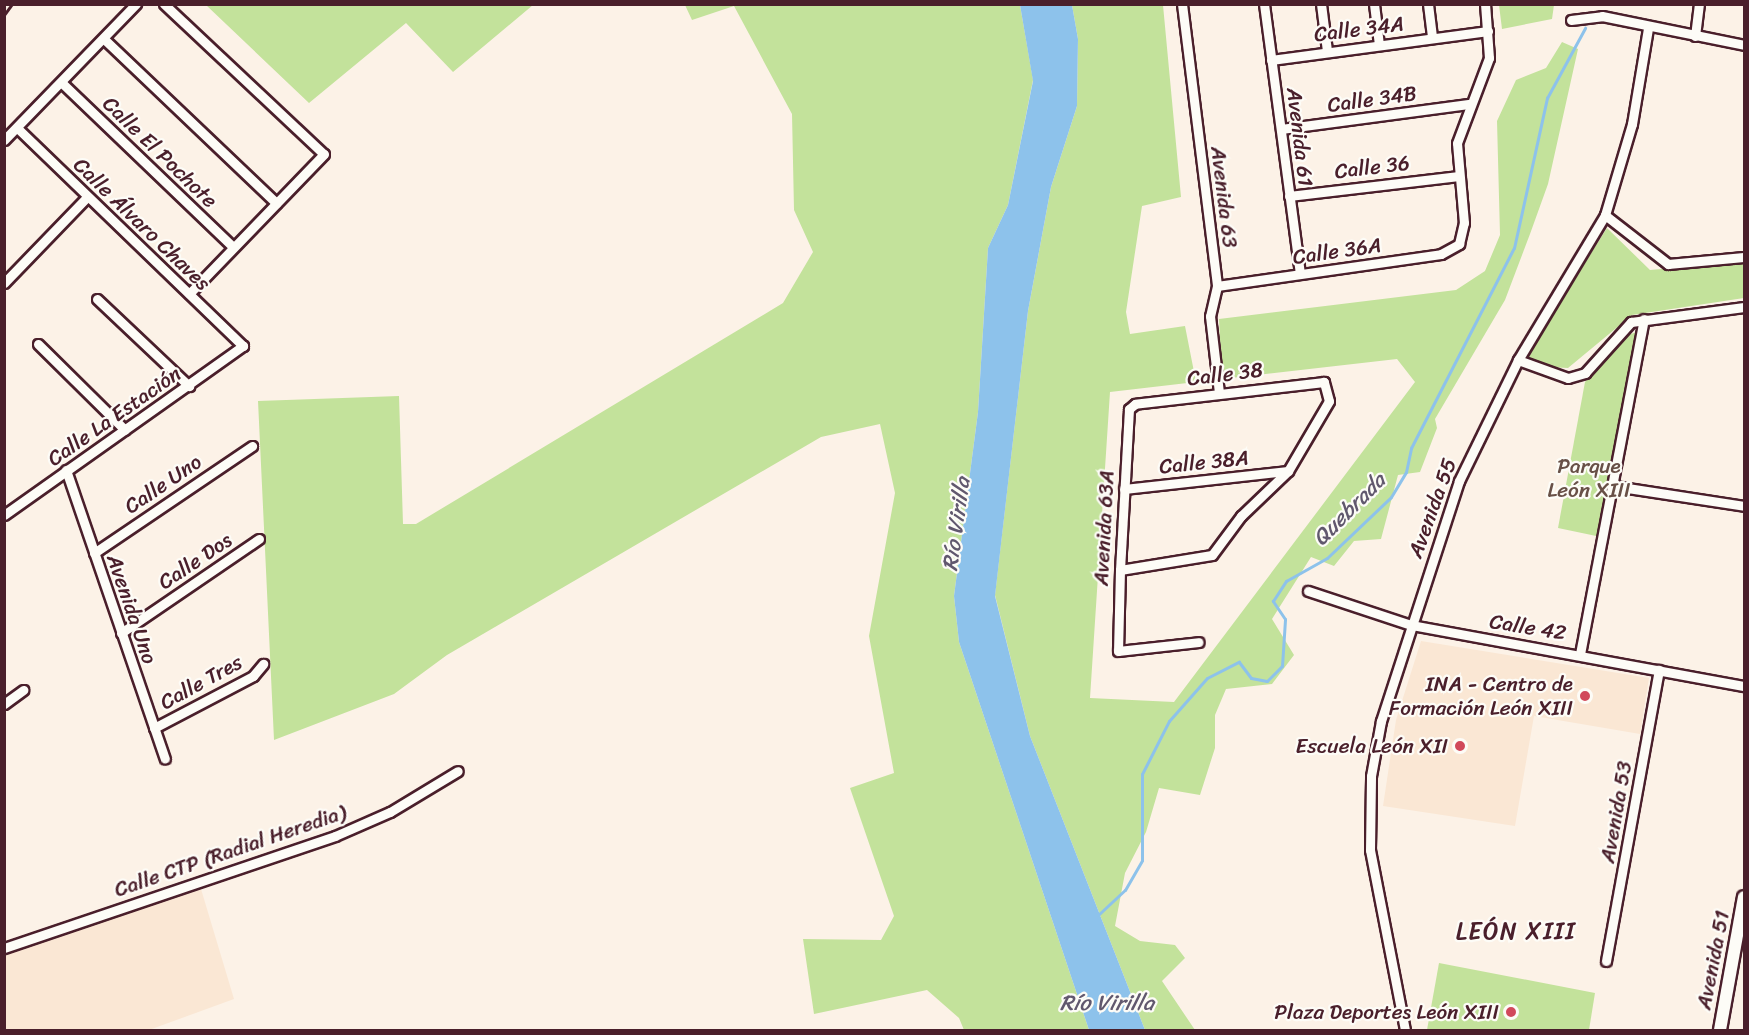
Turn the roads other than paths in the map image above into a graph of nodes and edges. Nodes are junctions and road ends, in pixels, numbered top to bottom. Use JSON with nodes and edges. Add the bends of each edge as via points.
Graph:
{"nodes":[{"id":1,"x":136,"y":4,"type":"edge"},
{"id":2,"x":164,"y":4,"type":"edge"},
{"id":3,"x":1182,"y":4,"type":"edge"},
{"id":4,"x":1264,"y":4,"type":"edge"},
{"id":5,"x":1321,"y":4,"type":"edge"},
{"id":6,"x":1374,"y":4,"type":"edge"},
{"id":7,"x":1428,"y":4,"type":"edge"},
{"id":8,"x":1485,"y":4,"type":"edge"},
{"id":9,"x":1699,"y":4,"type":"edge"},
{"id":10,"x":1571,"y":20,"type":"dead end"},
{"id":11,"x":1648,"y":28,"type":"junction"},
{"id":12,"x":1488,"y":31,"type":"junction"},
{"id":13,"x":1695,"y":36,"type":"junction"},
{"id":14,"x":1432,"y":38,"type":"junction"},
{"id":15,"x":104,"y":39,"type":"junction"},
{"id":16,"x":1379,"y":45,"type":"junction"},
{"id":17,"x":1744,"y":45,"type":"edge"},
{"id":18,"x":1327,"y":51,"type":"junction"},
{"id":19,"x":1271,"y":60,"type":"junction"},
{"id":20,"x":62,"y":83,"type":"junction"},
{"id":21,"x":1468,"y":104,"type":"junction"},
{"id":22,"x":17,"y":128,"type":"junction"},
{"id":23,"x":1281,"y":129,"type":"junction"},
{"id":24,"x":4,"y":140,"type":"edge"},
{"id":25,"x":1459,"y":176,"type":"junction"},
{"id":26,"x":1289,"y":196,"type":"junction"},
{"id":27,"x":86,"y":198,"type":"junction"},
{"id":28,"x":276,"y":203,"type":"junction"},
{"id":29,"x":1605,"y":215,"type":"junction"},
{"id":30,"x":233,"y":248,"type":"junction"},
{"id":31,"x":1744,"y":257,"type":"edge"},
{"id":32,"x":1300,"y":274,"type":"junction"},
{"id":33,"x":4,"y":283,"type":"edge"},
{"id":34,"x":1218,"y":286,"type":"junction"},
{"id":35,"x":189,"y":294,"type":"junction"},
{"id":36,"x":97,"y":299,"type":"dead end"},
{"id":37,"x":1744,"y":307,"type":"edge"},
{"id":38,"x":1644,"y":319,"type":"junction"},
{"id":39,"x":38,"y":344,"type":"dead end"},
{"id":40,"x":243,"y":346,"type":"joint"},
{"id":41,"x":1518,"y":360,"type":"junction"},
{"id":42,"x":189,"y":386,"type":"junction"},
{"id":43,"x":1219,"y":393,"type":"junction"},
{"id":44,"x":1130,"y":407,"type":"joint"},
{"id":45,"x":124,"y":430,"type":"junction"},
{"id":46,"x":252,"y":446,"type":"dead end"},
{"id":47,"x":66,"y":470,"type":"junction"},
{"id":48,"x":1288,"y":471,"type":"junction"},
{"id":49,"x":1614,"y":486,"type":"junction"},
{"id":50,"x":1124,"y":489,"type":"junction"},
{"id":51,"x":1744,"y":506,"type":"edge"},
{"id":52,"x":4,"y":515,"type":"edge"},
{"id":53,"x":259,"y":539,"type":"dead end"},
{"id":54,"x":94,"y":553,"type":"junction"},
{"id":55,"x":1120,"y":570,"type":"junction"},
{"id":56,"x":1308,"y":591,"type":"dead end"},
{"id":57,"x":1411,"y":625,"type":"junction"},
{"id":58,"x":121,"y":633,"type":"junction"},
{"id":59,"x":1199,"y":642,"type":"dead end"},
{"id":60,"x":1580,"y":654,"type":"junction"},
{"id":61,"x":263,"y":664,"type":"dead end"},
{"id":62,"x":1659,"y":670,"type":"junction"},
{"id":63,"x":1744,"y":686,"type":"edge"},
{"id":64,"x":23,"y":690,"type":"dead end"},
{"id":65,"x":4,"y":704,"type":"edge"},
{"id":66,"x":154,"y":728,"type":"junction"},
{"id":67,"x":165,"y":759,"type":"dead end"},
{"id":68,"x":458,"y":771,"type":"dead end"},
{"id":69,"x":1744,"y":904,"type":"edge"},
{"id":70,"x":4,"y":948,"type":"edge"},
{"id":71,"x":1606,"y":961,"type":"dead end"},
{"id":72,"x":1405,"y":1030,"type":"edge"},
{"id":73,"x":1720,"y":1030,"type":"edge"}],
"edges":[{"from":1,"to":15,"type":"street"},
{"from":2,"to":28,"type":"street","via":[[324,154]]},
{"from":3,"to":34,"type":"street","name":"Avenida 63"},
{"from":4,"to":19,"type":"street","name":"Avenida 61"},
{"from":5,"to":18,"type":"street"},
{"from":6,"to":16,"type":"street"},
{"from":7,"to":14,"type":"street"},
{"from":8,"to":12,"type":"street"},
{"from":9,"to":13,"type":"street"},
{"from":10,"to":11,"type":"street","via":[[1602,16]]},
{"from":11,"to":13,"type":"street"},
{"from":11,"to":29,"type":"street","name":"Avenida 55","via":[[1632,124]]},
{"from":12,"to":14,"type":"street","name":"Calle 34A"},
{"from":12,"to":21,"type":"street","via":[[1488,60]]},
{"from":13,"to":17,"type":"street"},
{"from":14,"to":16,"type":"street","name":"Calle 34A"},
{"from":15,"to":20,"type":"street"},
{"from":15,"to":28,"type":"street"},
{"from":16,"to":18,"type":"street","name":"Calle 34A"},
{"from":18,"to":19,"type":"street","name":"Calle 34A"},
{"from":19,"to":23,"type":"street","name":"Avenida 61"},
{"from":20,"to":22,"type":"street"},
{"from":20,"to":30,"type":"street","name":"Calle El Pochote"},
{"from":21,"to":23,"type":"street","name":"Calle 34B"},
{"from":21,"to":25,"type":"street","via":[[1457,143]]},
{"from":22,"to":24,"type":"street"},
{"from":22,"to":27,"type":"street","name":"Calle Álvaro Chaves"},
{"from":23,"to":26,"type":"street","name":"Avenida 61"},
{"from":25,"to":26,"type":"street","name":"Calle 36"},
{"from":25,"to":32,"type":"street","name":"Calle 36A","via":[[1464,223],[1459,244],[1441,254]]},
{"from":26,"to":32,"type":"street","name":"Avenida 61"},
{"from":27,"to":33,"type":"street"},
{"from":27,"to":35,"type":"street","name":"Calle Álvaro Chaves"},
{"from":28,"to":30,"type":"street"},
{"from":29,"to":31,"type":"street","via":[[1668,264]]},
{"from":29,"to":41,"type":"street","name":"Avenida 55"},
{"from":30,"to":35,"type":"street"},
{"from":32,"to":34,"type":"street","name":"Calle 36A"},
{"from":34,"to":43,"type":"street","name":"Avenida 63","via":[[1210,316]]},
{"from":35,"to":40,"type":"street","name":"Calle Álvaro Chaves"},
{"from":36,"to":42,"type":"street"},
{"from":37,"to":38,"type":"street"},
{"from":38,"to":41,"type":"street","via":[[1631,322],[1585,373],[1550,375]]},
{"from":38,"to":49,"type":"street"},
{"from":39,"to":45,"type":"street"},
{"from":40,"to":42,"type":"street","name":"Calle La Estación"},
{"from":41,"to":57,"type":"street","name":"Avenida 55","via":[[1459,481]]},
{"from":42,"to":45,"type":"street","name":"Calle La Estación"},
{"from":43,"to":44,"type":"street","name":"Calle 38"},
{"from":43,"to":48,"type":"street","name":"Calle 38","via":[[1324,382],[1329,402]]},
{"from":44,"to":50,"type":"street","name":"Avenida 63A"},
{"from":45,"to":47,"type":"street","name":"Calle La Estación"},
{"from":46,"to":54,"type":"street","name":"Calle Uno"},
{"from":47,"to":52,"type":"street","name":"Calle La Estación"},
{"from":47,"to":54,"type":"street","name":"Avenida Uno"},
{"from":48,"to":50,"type":"street","name":"Calle 38A"},
{"from":48,"to":55,"type":"street","via":[[1203,560]]},
{"from":49,"to":51,"type":"street"},
{"from":49,"to":60,"type":"street"},
{"from":50,"to":55,"type":"street","name":"Avenida 63A"},
{"from":53,"to":58,"type":"street","name":"Calle Dos"},
{"from":54,"to":58,"type":"street","name":"Avenida Uno"},
{"from":55,"to":59,"type":"street","name":"Avenida 63A","via":[[1118,651]]},
{"from":56,"to":57,"type":"street","name":"Calle 42"},
{"from":57,"to":60,"type":"street","name":"Calle 42"},
{"from":57,"to":72,"type":"street","name":"Avenida 55","via":[[1381,722],[1370,804],[1374,883],[1396,967]]},
{"from":58,"to":66,"type":"street","name":"Avenida Uno"},
{"from":60,"to":62,"type":"street","name":"Calle 42"},
{"from":61,"to":66,"type":"street","name":"Calle Tres","via":[[253,676]]},
{"from":62,"to":63,"type":"street","name":"Calle 42"},
{"from":62,"to":71,"type":"street","name":"Avenida 53"},
{"from":64,"to":65,"type":"street"},
{"from":66,"to":67,"type":"street","name":"Avenida Uno"},
{"from":68,"to":70,"type":"street","name":"Calle CTP (Radial Heredia)","via":[[390,812],[335,836]]},
{"from":69,"to":73,"type":"street","name":"Avenida 51"}]}
